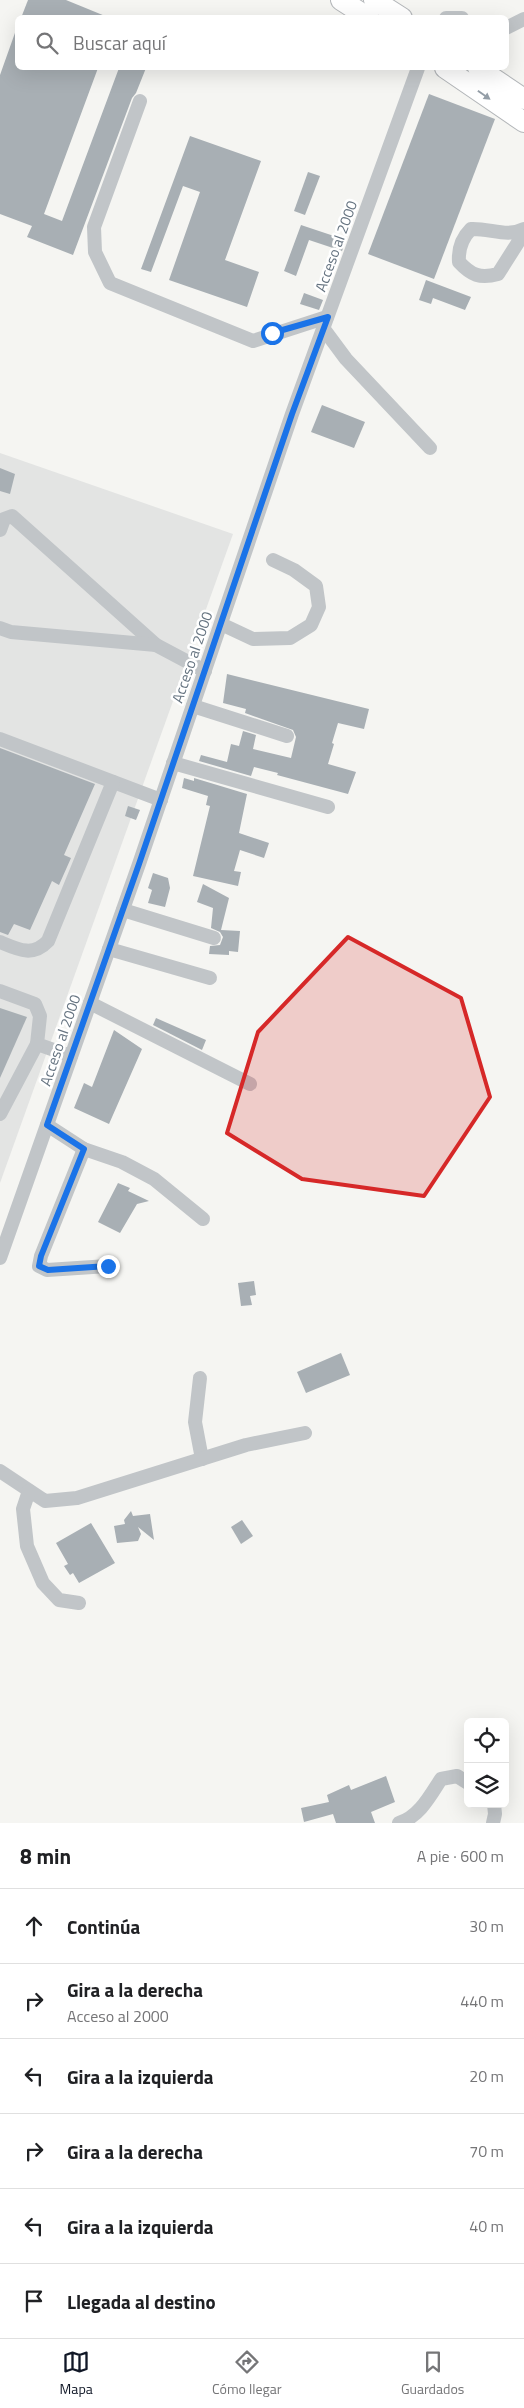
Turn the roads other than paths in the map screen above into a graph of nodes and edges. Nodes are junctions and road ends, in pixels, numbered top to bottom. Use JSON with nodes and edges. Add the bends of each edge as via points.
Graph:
{"nodes":[{"id":1,"x":341,"y":0,"type":"edge"},
{"id":2,"x":374,"y":0,"type":"edge"},
{"id":3,"x":364,"y":15,"type":"edge"},
{"id":4,"x":397,"y":15,"type":"edge"},
{"id":5,"x":524,"y":19,"type":"edge"},
{"id":6,"x":509,"y":26,"type":"edge"},
{"id":7,"x":417,"y":70,"type":"edge"},
{"id":8,"x":448,"y":70,"type":"edge"},
{"id":9,"x":481,"y":70,"type":"edge"},
{"id":10,"x":524,"y":99,"type":"edge"},
{"id":11,"x":140,"y":101,"type":"dead end"},
{"id":12,"x":524,"y":122,"type":"edge"},
{"id":13,"x":524,"y":231,"type":"edge"},
{"id":14,"x":325,"y":323,"type":"junction"},
{"id":15,"x":430,"y":448,"type":"dead end"},
{"id":16,"x":0,"y":530,"type":"edge"},
{"id":17,"x":273,"y":560,"type":"dead end"},
{"id":18,"x":221,"y":624,"type":"junction"},
{"id":19,"x":0,"y":628,"type":"edge"},
{"id":20,"x":156,"y":645,"type":"junction"},
{"id":21,"x":205,"y":670,"type":"junction"},
{"id":22,"x":193,"y":706,"type":"junction"},
{"id":23,"x":287,"y":736,"type":"dead end"},
{"id":24,"x":0,"y":739,"type":"edge"},
{"id":25,"x":173,"y":763,"type":"junction"},
{"id":26,"x":113,"y":782,"type":"junction"},
{"id":27,"x":161,"y":800,"type":"junction"},
{"id":28,"x":328,"y":807,"type":"dead end"},
{"id":29,"x":123,"y":910,"type":"junction"},
{"id":30,"x":214,"y":938,"type":"dead end"},
{"id":31,"x":0,"y":942,"type":"edge"},
{"id":32,"x":109,"y":949,"type":"junction"},
{"id":33,"x":210,"y":978,"type":"dead end"},
{"id":34,"x":0,"y":991,"type":"edge"},
{"id":35,"x":90,"y":1003,"type":"junction"},
{"id":36,"x":37,"y":1044,"type":"junction"},
{"id":37,"x":71,"y":1056,"type":"junction"},
{"id":38,"x":250,"y":1084,"type":"dead end"},
{"id":39,"x":0,"y":1114,"type":"edge"},
{"id":40,"x":47,"y":1125,"type":"junction"},
{"id":41,"x":84,"y":1149,"type":"junction"},
{"id":42,"x":203,"y":1219,"type":"dead end"},
{"id":43,"x":0,"y":1258,"type":"edge"},
{"id":44,"x":108,"y":1266,"type":"dead end"},
{"id":45,"x":200,"y":1378,"type":"dead end"},
{"id":46,"x":305,"y":1432,"type":"dead end"},
{"id":47,"x":202,"y":1460,"type":"junction"},
{"id":48,"x":0,"y":1471,"type":"edge"},
{"id":49,"x":29,"y":1491,"type":"junction"},
{"id":50,"x":79,"y":1602,"type":"dead end"},
{"id":51,"x":464,"y":1780,"type":"edge"},
{"id":52,"x":494,"y":1808,"type":"edge"},
{"id":53,"x":399,"y":1823,"type":"edge"},
{"id":54,"x":492,"y":1823,"type":"edge"}],
"edges":[{"from":1,"to":3,"type":"highway"},
{"from":2,"to":4,"type":"highway"},
{"from":5,"to":6,"type":"street"},
{"from":7,"to":14,"type":"street","name":"Acceso al 2000"},
{"from":8,"to":12,"type":"highway","one_way":true},
{"from":9,"to":10,"type":"highway"},
{"from":11,"to":14,"type":"street","via":[[94,227],[95,252],[110,283],[253,341]]},
{"from":13,"to":13,"type":"street","via":[[498,274],[485,278],[468,273],[459,262],[458,250],[464,236],[472,229],[515,234]]},
{"from":14,"to":15,"type":"street","via":[[346,358]]},
{"from":14,"to":18,"type":"street","name":"Acceso al 2000"},
{"from":16,"to":20,"type":"street","via":[[4,519],[12,516]]},
{"from":17,"to":18,"type":"street","via":[[316,586],[319,607],[311,625],[290,638],[253,639]]},
{"from":18,"to":21,"type":"street","name":"Acceso al 2000"},
{"from":19,"to":20,"type":"street","via":[[11,632]]},
{"from":20,"to":21,"type":"street"},
{"from":21,"to":22,"type":"street","name":"Acceso al 2000"},
{"from":22,"to":23,"type":"street"},
{"from":22,"to":25,"type":"street","name":"Acceso al 2000"},
{"from":24,"to":26,"type":"street"},
{"from":25,"to":27,"type":"street","name":"Acceso al 2000"},
{"from":25,"to":28,"type":"street"},
{"from":26,"to":27,"type":"street"},
{"from":26,"to":31,"type":"street","via":[[48,940],[41,949],[31,952]]},
{"from":27,"to":29,"type":"street","name":"Acceso al 2000"},
{"from":29,"to":30,"type":"street"},
{"from":29,"to":32,"type":"street","name":"Acceso al 2000"},
{"from":32,"to":33,"type":"street"},
{"from":32,"to":35,"type":"street","name":"Acceso al 2000"},
{"from":34,"to":36,"type":"street","via":[[35,1004],[40,1016]]},
{"from":35,"to":37,"type":"street","name":"Acceso al 2000"},
{"from":35,"to":38,"type":"street"},
{"from":36,"to":37,"type":"street"},
{"from":36,"to":39,"type":"street"},
{"from":37,"to":40,"type":"street","name":"Acceso al 2000"},
{"from":40,"to":41,"type":"street"},
{"from":40,"to":43,"type":"street","name":"Acceso al 2000"},
{"from":41,"to":42,"type":"street","via":[[122,1162],[154,1179]]},
{"from":41,"to":44,"type":"street","via":[[39,1266],[48,1270]]},
{"from":45,"to":47,"type":"street","via":[[195,1422]]},
{"from":46,"to":47,"type":"street"},
{"from":47,"to":49,"type":"street","via":[[77,1498],[45,1500]]},
{"from":48,"to":49,"type":"street"},
{"from":49,"to":50,"type":"street","via":[[24,1509],[27,1546],[43,1583],[59,1600]]},
{"from":51,"to":53,"type":"street","via":[[457,1776],[441,1779],[418,1812]]},
{"from":52,"to":54,"type":"street"}]}
